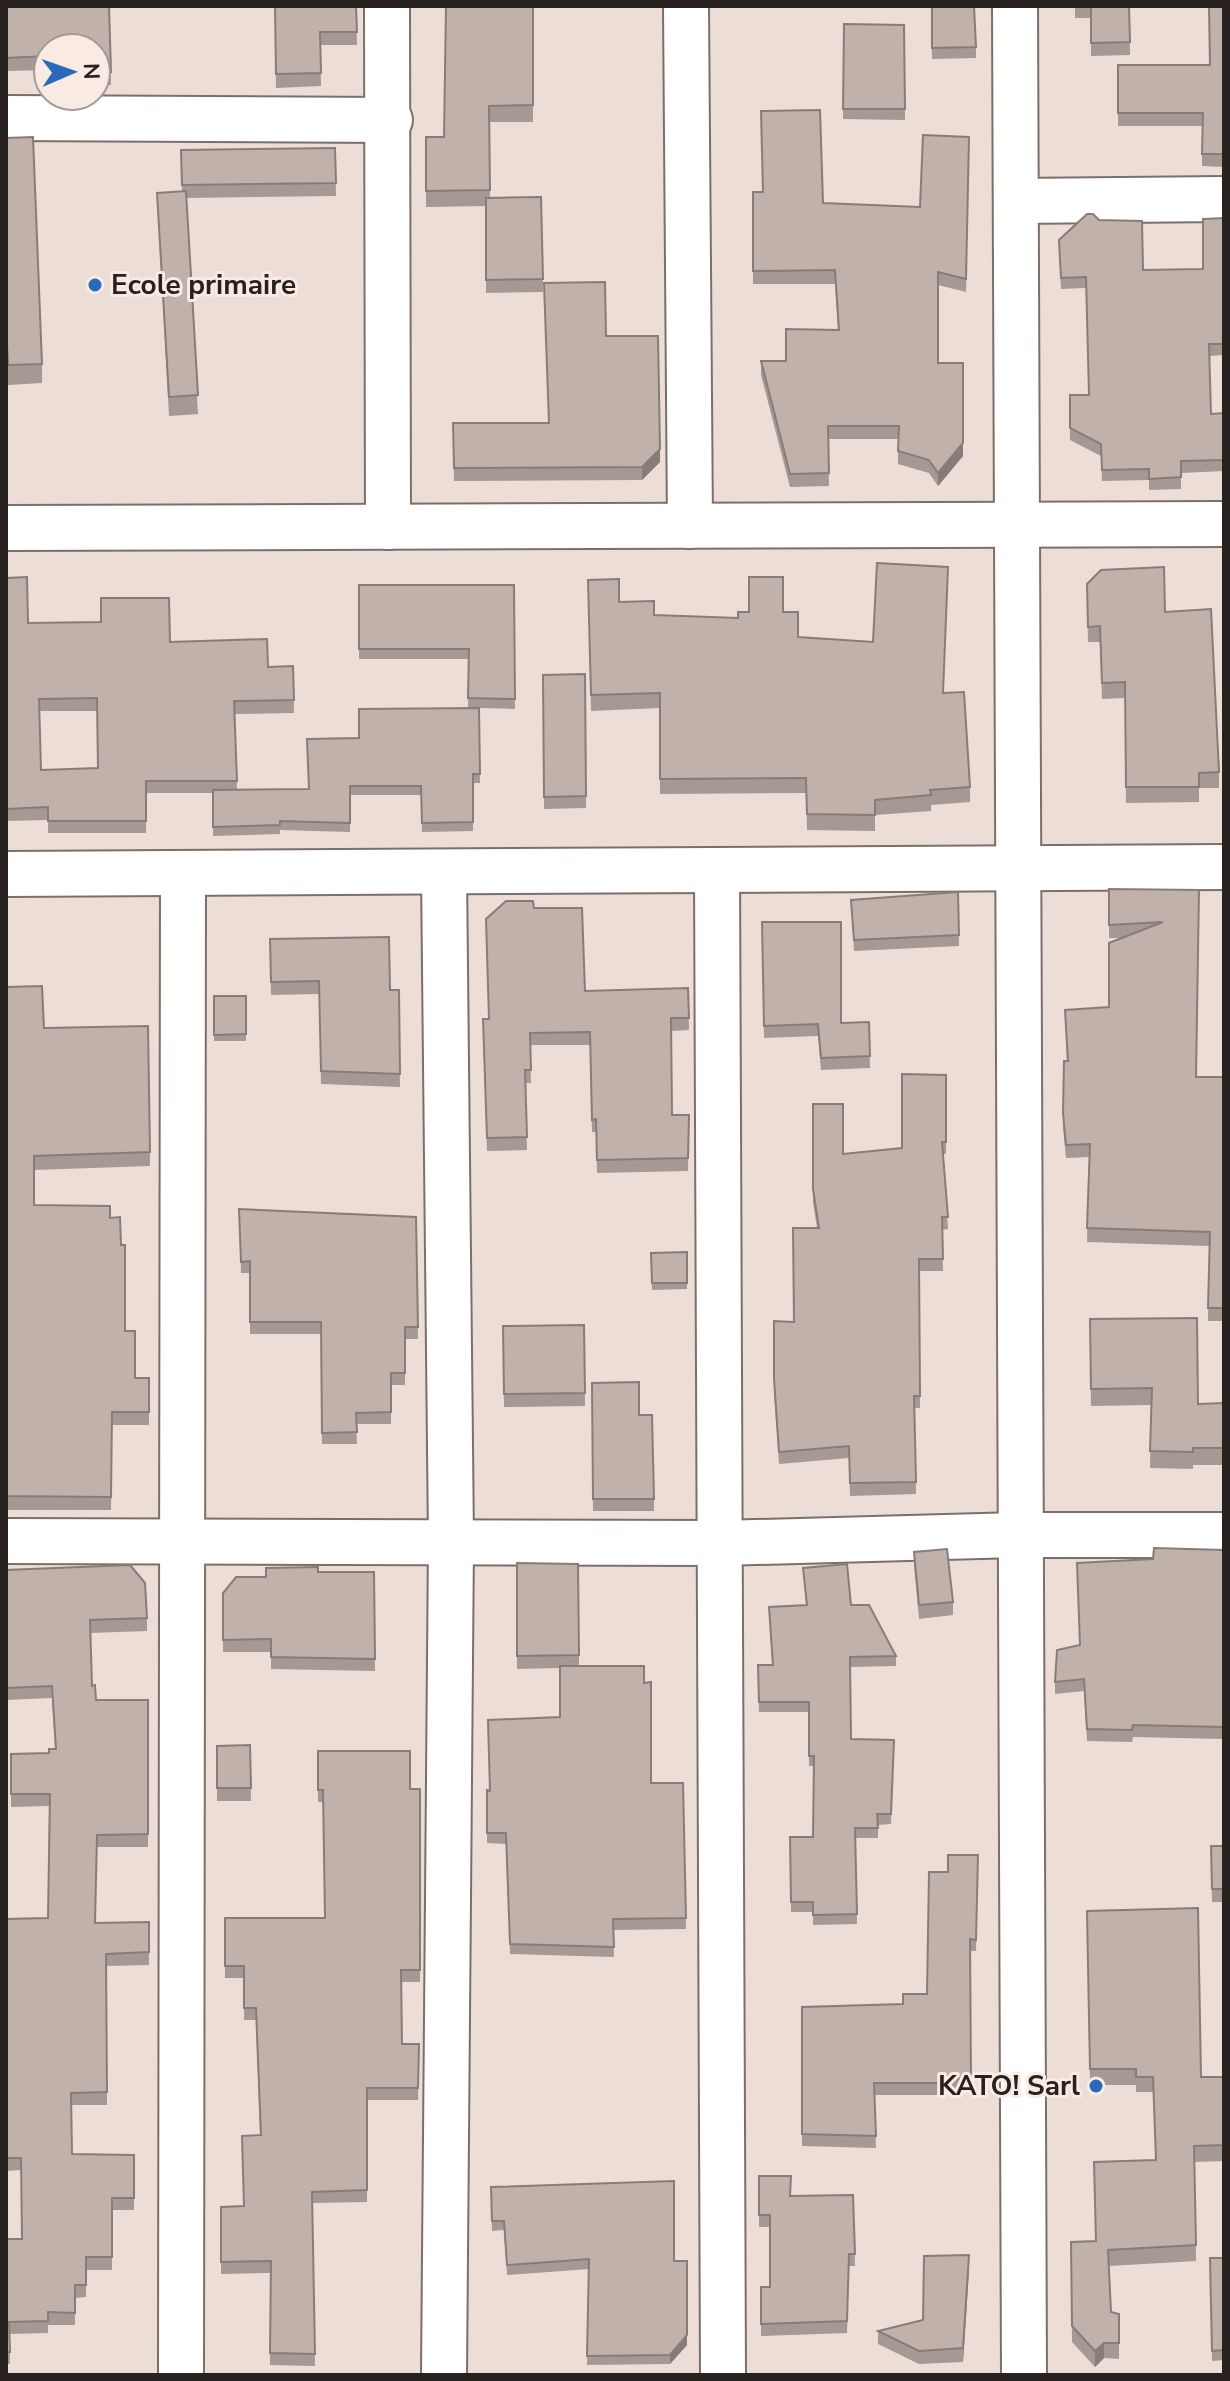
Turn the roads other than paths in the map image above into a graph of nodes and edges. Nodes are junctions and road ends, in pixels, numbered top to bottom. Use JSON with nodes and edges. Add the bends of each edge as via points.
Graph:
{"nodes":[{"id":1,"x":387,"y":6,"type":"edge"},
{"id":2,"x":686,"y":6,"type":"edge"},
{"id":3,"x":1015,"y":6,"type":"edge"},
{"id":4,"x":6,"y":118,"type":"edge"},
{"id":5,"x":390,"y":120,"type":"junction"},
{"id":6,"x":1224,"y":199,"type":"edge"},
{"id":7,"x":1016,"y":201,"type":"junction"},
{"id":8,"x":1224,"y":524,"type":"edge"},
{"id":9,"x":1017,"y":525,"type":"junction"},
{"id":10,"x":690,"y":526,"type":"junction"},
{"id":11,"x":388,"y":527,"type":"junction"},
{"id":12,"x":6,"y":528,"type":"edge"},
{"id":13,"x":1224,"y":867,"type":"edge"},
{"id":14,"x":1018,"y":868,"type":"junction"},
{"id":15,"x":717,"y":870,"type":"junction"},
{"id":16,"x":444,"y":872,"type":"junction"},
{"id":17,"x":6,"y":874,"type":"edge"},
{"id":18,"x":183,"y":874,"type":"junction"},
{"id":19,"x":1020,"y":1535,"type":"junction"},
{"id":20,"x":1224,"y":1535,"type":"edge"},
{"id":21,"x":183,"y":1540,"type":"junction"},
{"id":22,"x":6,"y":1541,"type":"edge"},
{"id":23,"x":451,"y":1541,"type":"junction"},
{"id":24,"x":721,"y":1543,"type":"junction"},
{"id":25,"x":181,"y":2375,"type":"edge"},
{"id":26,"x":444,"y":2375,"type":"edge"},
{"id":27,"x":723,"y":2375,"type":"edge"},
{"id":28,"x":1024,"y":2375,"type":"edge"}],
"edges":[{"from":1,"to":5,"type":"street"},
{"from":2,"to":10,"type":"street"},
{"from":3,"to":7,"type":"street"},
{"from":4,"to":5,"type":"street"},
{"from":5,"to":11,"type":"street"},
{"from":6,"to":7,"type":"street"},
{"from":7,"to":9,"type":"street"},
{"from":8,"to":9,"type":"street"},
{"from":9,"to":10,"type":"street"},
{"from":9,"to":14,"type":"street"},
{"from":10,"to":11,"type":"street"},
{"from":11,"to":12,"type":"street"},
{"from":13,"to":14,"type":"street"},
{"from":14,"to":15,"type":"street"},
{"from":14,"to":19,"type":"street"},
{"from":15,"to":16,"type":"street"},
{"from":15,"to":24,"type":"street"},
{"from":16,"to":18,"type":"street"},
{"from":16,"to":23,"type":"street"},
{"from":17,"to":18,"type":"street"},
{"from":18,"to":21,"type":"street"},
{"from":19,"to":20,"type":"street"},
{"from":19,"to":24,"type":"street"},
{"from":19,"to":28,"type":"street"},
{"from":21,"to":22,"type":"street"},
{"from":21,"to":23,"type":"street"},
{"from":21,"to":25,"type":"street"},
{"from":23,"to":24,"type":"street"},
{"from":23,"to":26,"type":"street"},
{"from":24,"to":27,"type":"street"}]}
